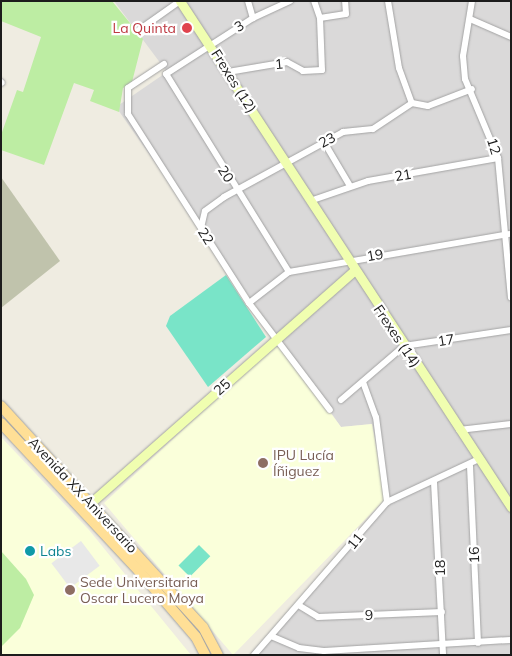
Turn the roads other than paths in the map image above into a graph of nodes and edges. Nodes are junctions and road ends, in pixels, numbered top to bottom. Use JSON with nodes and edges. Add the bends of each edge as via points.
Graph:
{"nodes":[{"id":1,"x":180,"y":1,"type":"edge"},
{"id":2,"x":248,"y":1,"type":"edge"},
{"id":3,"x":290,"y":1,"type":"edge"},
{"id":4,"x":314,"y":1,"type":"edge"},
{"id":5,"x":345,"y":1,"type":"edge"},
{"id":6,"x":388,"y":1,"type":"edge"},
{"id":7,"x":472,"y":1,"type":"edge"},
{"id":8,"x":253,"y":18,"type":"junction"},
{"id":9,"x":320,"y":18,"type":"junction"},
{"id":10,"x":470,"y":19,"type":"junction"},
{"id":11,"x":139,"y":30,"type":"dead end"},
{"id":12,"x":511,"y":37,"type":"edge"},
{"id":13,"x":210,"y":44,"type":"junction"},
{"id":14,"x":164,"y":64,"type":"dead end"},
{"id":15,"x":228,"y":72,"type":"junction"},
{"id":16,"x":166,"y":74,"type":"joint"},
{"id":17,"x":472,"y":89,"type":"junction"},
{"id":18,"x":412,"y":104,"type":"junction"},
{"id":19,"x":324,"y":142,"type":"junction"},
{"id":20,"x":498,"y":158,"type":"junction"},
{"id":21,"x":285,"y":162,"type":"junction"},
{"id":22,"x":350,"y":186,"type":"junction"},
{"id":23,"x":238,"y":193,"type":"junction"},
{"id":24,"x":310,"y":201,"type":"junction"},
{"id":25,"x":201,"y":228,"type":"junction"},
{"id":26,"x":509,"y":234,"type":"edge"},
{"id":27,"x":347,"y":260,"type":"junction"},
{"id":28,"x":290,"y":272,"type":"junction"},
{"id":29,"x":354,"y":272,"type":"junction"},
{"id":30,"x":511,"y":297,"type":"edge"},
{"id":31,"x":249,"y":302,"type":"junction"},
{"id":32,"x":511,"y":330,"type":"edge"},
{"id":33,"x":275,"y":339,"type":"junction"},
{"id":34,"x":404,"y":346,"type":"junction"},
{"id":35,"x":363,"y":382,"type":"junction"},
{"id":36,"x":341,"y":400,"type":"dead end"},
{"id":37,"x":1,"y":406,"type":"edge"},
{"id":38,"x":330,"y":410,"type":"dead end"},
{"id":39,"x":1,"y":423,"type":"edge"},
{"id":40,"x":511,"y":424,"type":"edge"},
{"id":41,"x":459,"y":430,"type":"junction"},
{"id":42,"x":479,"y":460,"type":"junction"},
{"id":43,"x":470,"y":466,"type":"junction"},
{"id":44,"x":434,"y":482,"type":"junction"},
{"id":45,"x":387,"y":502,"type":"junction"},
{"id":46,"x":86,"y":507,"type":"junction"},
{"id":47,"x":511,"y":507,"type":"edge"},
{"id":48,"x":300,"y":606,"type":"junction"},
{"id":49,"x":442,"y":612,"type":"junction"},
{"id":50,"x":271,"y":636,"type":"junction"},
{"id":51,"x":511,"y":640,"type":"edge"},
{"id":52,"x":478,"y":643,"type":"junction"},
{"id":53,"x":442,"y":647,"type":"junction"},
{"id":54,"x":205,"y":655,"type":"edge"},
{"id":55,"x":218,"y":655,"type":"edge"},
{"id":56,"x":254,"y":655,"type":"edge"},
{"id":57,"x":443,"y":655,"type":"edge"}],
"edges":[{"from":1,"to":11,"type":"street"},
{"from":1,"to":13,"type":"main road","name":"Frexes (12)"},
{"from":2,"to":8,"type":"street"},
{"from":3,"to":8,"type":"street","name":"3"},
{"from":4,"to":9,"type":"street"},
{"from":5,"to":9,"type":"street","via":[[346,14]]},
{"from":6,"to":18,"type":"street","via":[[399,68]]},
{"from":7,"to":10,"type":"street","name":"12"},
{"from":8,"to":13,"type":"street","name":"3"},
{"from":9,"to":15,"type":"street","name":"1","via":[[325,66],[318,71],[303,71],[283,62]]},
{"from":10,"to":12,"type":"street"},
{"from":10,"to":17,"type":"street","name":"12","via":[[463,56],[465,79]]},
{"from":13,"to":15,"type":"main road","name":"Frexes (12)"},
{"from":13,"to":16,"type":"street","name":"3"},
{"from":14,"to":25,"type":"street","name":"22","via":[[128,88],[125,105]]},
{"from":15,"to":21,"type":"main road","name":"Frexes (12)"},
{"from":16,"to":23,"type":"street","name":"20"},
{"from":17,"to":18,"type":"street","via":[[435,104]]},
{"from":17,"to":20,"type":"street","name":"12"},
{"from":18,"to":19,"type":"street","name":"23","via":[[373,129],[343,132]]},
{"from":19,"to":21,"type":"street","name":"23"},
{"from":19,"to":22,"type":"street"},
{"from":20,"to":22,"type":"street","name":"21"},
{"from":20,"to":26,"type":"street","name":"12"},
{"from":21,"to":23,"type":"street","name":"23"},
{"from":21,"to":24,"type":"main road","name":"Frexes (14)"},
{"from":22,"to":24,"type":"street","name":"21"},
{"from":23,"to":25,"type":"street","name":"23","via":[[205,211]]},
{"from":23,"to":28,"type":"street","name":"20"},
{"from":24,"to":27,"type":"main road","name":"Frexes (14)"},
{"from":25,"to":31,"type":"street","name":"22"},
{"from":26,"to":27,"type":"street","name":"19"},
{"from":26,"to":30,"type":"street","name":"12"},
{"from":27,"to":28,"type":"street","name":"19"},
{"from":27,"to":29,"type":"main road","name":"Frexes (14)"},
{"from":28,"to":31,"type":"street","name":"19"},
{"from":29,"to":33,"type":"main road","name":"25"},
{"from":29,"to":34,"type":"main road","name":"Frexes (14)"},
{"from":31,"to":33,"type":"street","name":"22"},
{"from":32,"to":34,"type":"street","name":"17"},
{"from":33,"to":38,"type":"street","name":"22"},
{"from":33,"to":46,"type":"main road","name":"25"},
{"from":34,"to":35,"type":"street"},
{"from":34,"to":41,"type":"main road","name":"Frexes (14)"},
{"from":35,"to":36,"type":"street"},
{"from":35,"to":45,"type":"street","via":[[376,417]]},
{"from":37,"to":46,"type":"main road","name":"Avenida XX Aniversario"},
{"from":39,"to":46,"type":"main road","name":"Avenida XX Aniversario"},
{"from":40,"to":41,"type":"street"},
{"from":41,"to":42,"type":"main road","name":"Frexes (14)"},
{"from":42,"to":43,"type":"street","name":"11"},
{"from":42,"to":47,"type":"main road","name":"Frexes (14)"},
{"from":43,"to":44,"type":"street","name":"11"},
{"from":43,"to":52,"type":"street","name":"16"},
{"from":44,"to":45,"type":"street","name":"11"},
{"from":44,"to":49,"type":"street","name":"18"},
{"from":45,"to":48,"type":"street","name":"11"},
{"from":46,"to":54,"type":"main road","name":"Avenida XX Aniversario","via":[[196,638]]},
{"from":46,"to":55,"type":"main road","name":"Avenida XX Aniversario","via":[[203,626]]},
{"from":48,"to":49,"type":"street","name":"9","via":[[318,617]]},
{"from":48,"to":50,"type":"street","name":"11"},
{"from":49,"to":53,"type":"street","name":"18"},
{"from":50,"to":53,"type":"street","via":[[300,648],[324,651]]},
{"from":50,"to":56,"type":"street","name":"11"},
{"from":51,"to":52,"type":"street"},
{"from":52,"to":53,"type":"street"},
{"from":53,"to":57,"type":"street","name":"18"}]}
